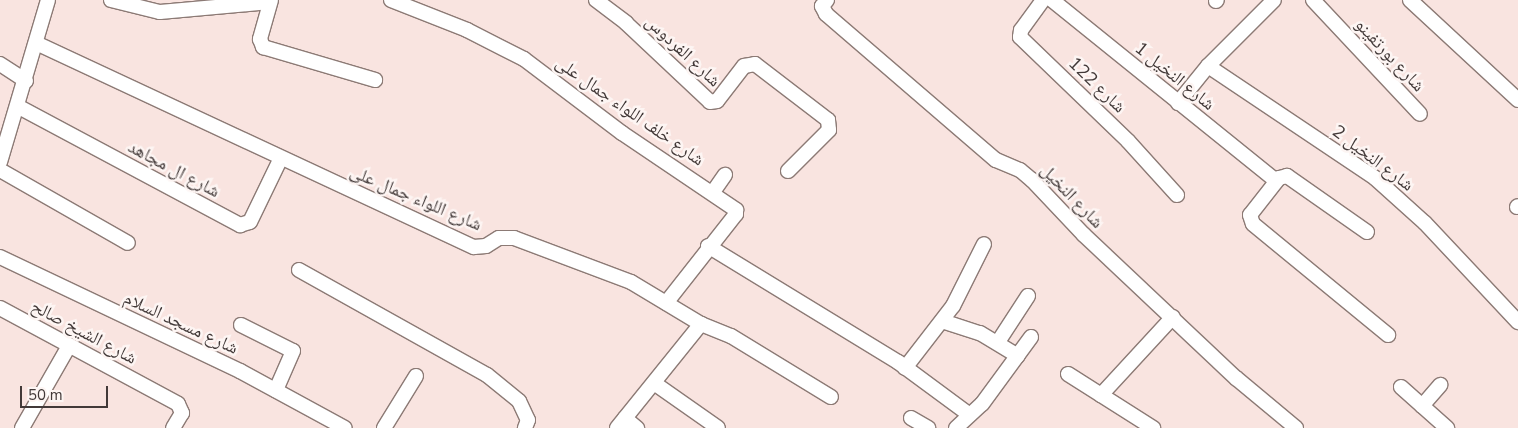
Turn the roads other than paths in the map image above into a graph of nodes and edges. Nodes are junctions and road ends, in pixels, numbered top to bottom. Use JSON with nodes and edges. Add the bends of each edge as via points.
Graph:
{"nodes":[{"id":1,"x":47,"y":0,"type":"edge"},
{"id":2,"x":111,"y":0,"type":"edge"},
{"id":3,"x":391,"y":0,"type":"edge"},
{"id":4,"x":596,"y":0,"type":"edge"},
{"id":5,"x":827,"y":0,"type":"edge"},
{"id":6,"x":1043,"y":0,"type":"edge"},
{"id":7,"x":1052,"y":0,"type":"edge"},
{"id":8,"x":1274,"y":0,"type":"edge"},
{"id":9,"x":1312,"y":0,"type":"edge"},
{"id":10,"x":1410,"y":0,"type":"edge"},
{"id":11,"x":271,"y":1,"type":"edge"},
{"id":12,"x":36,"y":43,"type":"junction"},
{"id":13,"x":0,"y":64,"type":"edge"},
{"id":14,"x":1208,"y":66,"type":"junction"},
{"id":15,"x":375,"y":80,"type":"dead end"},
{"id":16,"x":26,"y":81,"type":"junction"},
{"id":17,"x":1518,"y":100,"type":"edge"},
{"id":18,"x":1178,"y":102,"type":"junction"},
{"id":19,"x":19,"y":107,"type":"junction"},
{"id":20,"x":1420,"y":114,"type":"dead end"},
{"id":21,"x":281,"y":158,"type":"junction"},
{"id":22,"x":0,"y":162,"type":"edge"},
{"id":23,"x":0,"y":170,"type":"edge"},
{"id":24,"x":788,"y":171,"type":"dead end"},
{"id":25,"x":725,"y":175,"type":"dead end"},
{"id":26,"x":1276,"y":181,"type":"junction"},
{"id":27,"x":713,"y":192,"type":"junction"},
{"id":28,"x":1177,"y":195,"type":"dead end"},
{"id":29,"x":1367,"y":232,"type":"dead end"},
{"id":30,"x":128,"y":243,"type":"dead end"},
{"id":31,"x":984,"y":244,"type":"dead end"},
{"id":32,"x":708,"y":246,"type":"junction"},
{"id":33,"x":1,"y":260,"type":"edge"},
{"id":34,"x":299,"y":270,"type":"dead end"},
{"id":35,"x":1028,"y":296,"type":"dead end"},
{"id":36,"x":666,"y":303,"type":"junction"},
{"id":37,"x":0,"y":308,"type":"edge"},
{"id":38,"x":1173,"y":317,"type":"junction"},
{"id":39,"x":942,"y":321,"type":"junction"},
{"id":40,"x":1518,"y":322,"type":"edge"},
{"id":41,"x":701,"y":324,"type":"junction"},
{"id":42,"x":241,"y":326,"type":"dead end"},
{"id":43,"x":1388,"y":335,"type":"dead end"},
{"id":44,"x":1031,"y":336,"type":"dead end"},
{"id":45,"x":998,"y":342,"type":"junction"},
{"id":46,"x":69,"y":346,"type":"junction"},
{"id":47,"x":1018,"y":356,"type":"junction"},
{"id":48,"x":905,"y":368,"type":"junction"},
{"id":49,"x":1068,"y":374,"type":"dead end"},
{"id":50,"x":416,"y":376,"type":"dead end"},
{"id":51,"x":654,"y":383,"type":"junction"},
{"id":52,"x":1440,"y":385,"type":"dead end"},
{"id":53,"x":1401,"y":387,"type":"dead end"},
{"id":54,"x":276,"y":390,"type":"junction"},
{"id":55,"x":1101,"y":395,"type":"junction"},
{"id":56,"x":831,"y":397,"type":"dead end"},
{"id":57,"x":1422,"y":406,"type":"junction"},
{"id":58,"x":970,"y":415,"type":"junction"},
{"id":59,"x":911,"y":418,"type":"dead end"},
{"id":60,"x":621,"y":423,"type":"edge"},
{"id":61,"x":22,"y":428,"type":"edge"},
{"id":62,"x":172,"y":428,"type":"edge"},
{"id":63,"x":345,"y":428,"type":"edge"},
{"id":64,"x":384,"y":428,"type":"edge"},
{"id":65,"x":525,"y":428,"type":"edge"},
{"id":66,"x":637,"y":428,"type":"edge"},
{"id":67,"x":718,"y":428,"type":"edge"},
{"id":68,"x":928,"y":428,"type":"edge"},
{"id":69,"x":956,"y":428,"type":"edge"},
{"id":70,"x":1153,"y":428,"type":"edge"},
{"id":71,"x":1296,"y":428,"type":"edge"},
{"id":72,"x":1447,"y":428,"type":"edge"}],
"edges":[{"from":1,"to":12,"type":"street"},
{"from":2,"to":11,"type":"street","via":[[160,12]]},
{"from":3,"to":27,"type":"street","name":"شارع خلف اللواء جمال على","via":[[467,30],[524,59],[622,133]]},
{"from":4,"to":24,"type":"street","name":"شارع الفردوس","via":[[626,23],[710,102],[717,101],[744,66],[755,64],[828,120],[828,130]]},
{"from":5,"to":38,"type":"street","name":"شارع النخيل","via":[[822,6],[826,14],[996,160],[1020,170],[1032,180],[1084,235]]},
{"from":6,"to":28,"type":"street","name":"شارع 122","via":[[1021,30],[1020,37],[1128,142]]},
{"from":7,"to":18,"type":"street","name":"شارع النخيل 1"},
{"from":8,"to":14,"type":"street"},
{"from":9,"to":20,"type":"street","name":"شارع بورتفينو"},
{"from":10,"to":17,"type":"street"},
{"from":11,"to":15,"type":"street","via":[[260,39],[263,47]]},
{"from":12,"to":16,"type":"street"},
{"from":12,"to":21,"type":"street","name":"شارع اللواء جمال على"},
{"from":13,"to":16,"type":"street"},
{"from":14,"to":18,"type":"street"},
{"from":14,"to":40,"type":"street","name":"شارع النخيل 2","via":[[1375,178],[1425,223]]},
{"from":16,"to":19,"type":"street"},
{"from":18,"to":26,"type":"street","name":"شارع النخيل 1"},
{"from":19,"to":21,"type":"street","name":"شارع ال مجاهد","via":[[240,225],[250,222]]},
{"from":19,"to":22,"type":"street"},
{"from":21,"to":36,"type":"street","name":"شارع اللواء جمال على","via":[[474,247],[486,246],[499,238],[514,238],[631,282]]},
{"from":23,"to":30,"type":"street"},
{"from":25,"to":27,"type":"street"},
{"from":26,"to":29,"type":"street","via":[[1281,176],[1289,177]]},
{"from":26,"to":43,"type":"street","via":[[1251,212],[1253,224]]},
{"from":27,"to":32,"type":"street","name":"شارع خلف اللواء جمال على","via":[[736,213]]},
{"from":31,"to":39,"type":"street"},
{"from":32,"to":36,"type":"street","name":"شارع خلف اللواء جمال على"},
{"from":32,"to":48,"type":"street"},
{"from":33,"to":54,"type":"street","name":"شارع مسجد السلام"},
{"from":34,"to":65,"type":"street","via":[[487,375],[519,401],[528,420]]},
{"from":35,"to":45,"type":"street"},
{"from":36,"to":41,"type":"street","name":"شارع اللواء جمال على"},
{"from":37,"to":46,"type":"street","name":"شارع الشيخ صالح"},
{"from":38,"to":55,"type":"street"},
{"from":38,"to":71,"type":"street","name":"شارع النخيل","via":[[1236,378]]},
{"from":39,"to":45,"type":"street"},
{"from":39,"to":48,"type":"street"},
{"from":41,"to":51,"type":"street"},
{"from":41,"to":56,"type":"street","name":"شارع اللواء جمال على","via":[[730,336]]},
{"from":42,"to":54,"type":"street","via":[[293,352]]},
{"from":44,"to":47,"type":"street"},
{"from":45,"to":47,"type":"street"},
{"from":46,"to":61,"type":"street"},
{"from":46,"to":62,"type":"street","name":"شارع الشيخ صالح","via":[[181,406],[182,413]]},
{"from":47,"to":58,"type":"street"},
{"from":48,"to":58,"type":"street"},
{"from":49,"to":55,"type":"street"},
{"from":50,"to":64,"type":"street"},
{"from":51,"to":60,"type":"street"},
{"from":51,"to":67,"type":"street"},
{"from":52,"to":57,"type":"street"},
{"from":53,"to":57,"type":"street"},
{"from":54,"to":63,"type":"street","name":"شارع مسجد السلام"},
{"from":55,"to":70,"type":"street"},
{"from":57,"to":72,"type":"street"},
{"from":58,"to":69,"type":"street"},
{"from":59,"to":68,"type":"street"},
{"from":60,"to":66,"type":"street"}]}
